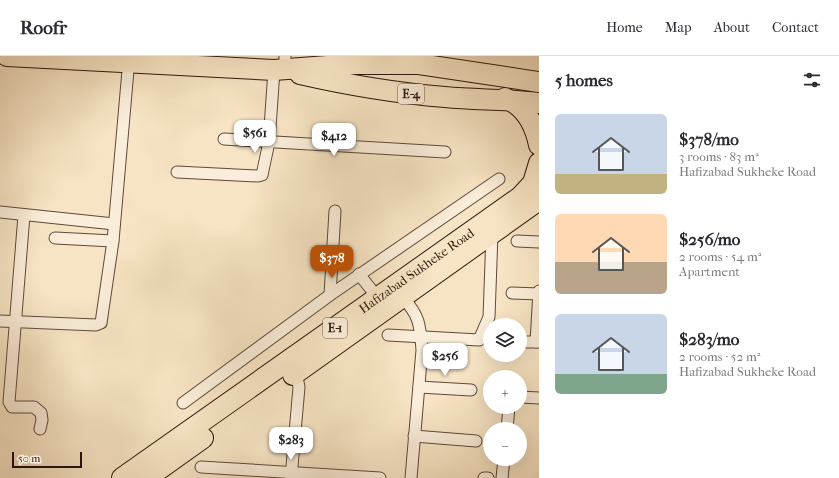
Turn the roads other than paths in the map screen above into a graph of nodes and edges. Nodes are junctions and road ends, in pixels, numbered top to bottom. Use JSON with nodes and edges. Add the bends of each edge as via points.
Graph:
{"nodes":[{"id":1,"x":7,"y":56,"type":"edge"},
{"id":2,"x":129,"y":60,"type":"edge"},
{"id":3,"x":370,"y":60,"type":"edge"},
{"id":4,"x":419,"y":60,"type":"edge"},
{"id":5,"x":281,"y":65,"type":"edge"},
{"id":6,"x":508,"y":78,"type":"junction"},
{"id":7,"x":539,"y":82,"type":"edge"},
{"id":8,"x":507,"y":99,"type":"junction"},
{"id":9,"x":539,"y":103,"type":"edge"},
{"id":10,"x":224,"y":138,"type":"dead end"},
{"id":11,"x":538,"y":140,"type":"edge"},
{"id":12,"x":269,"y":142,"type":"junction"},
{"id":13,"x":445,"y":152,"type":"dead end"},
{"id":14,"x":538,"y":166,"type":"edge"},
{"id":15,"x":177,"y":172,"type":"dead end"},
{"id":16,"x":498,"y":179,"type":"dead end"},
{"id":17,"x":538,"y":202,"type":"edge"},
{"id":18,"x":335,"y":211,"type":"dead end"},
{"id":19,"x":0,"y":212,"type":"edge"},
{"id":20,"x":24,"y":215,"type":"junction"},
{"id":21,"x":114,"y":224,"type":"junction"},
{"id":22,"x":492,"y":234,"type":"junction"},
{"id":23,"x":56,"y":238,"type":"dead end"},
{"id":24,"x":113,"y":241,"type":"junction"},
{"id":25,"x":517,"y":241,"type":"dead end"},
{"id":26,"x":539,"y":242,"type":"edge"},
{"id":27,"x":360,"y":275,"type":"junction"},
{"id":28,"x":374,"y":293,"type":"junction"},
{"id":29,"x":512,"y":293,"type":"dead end"},
{"id":30,"x":539,"y":293,"type":"edge"},
{"id":31,"x":330,"y":295,"type":"junction"},
{"id":32,"x":403,"y":298,"type":"junction"},
{"id":33,"x":0,"y":321,"type":"edge"},
{"id":34,"x":14,"y":322,"type":"junction"},
{"id":35,"x":388,"y":335,"type":"dead end"},
{"id":36,"x":421,"y":338,"type":"junction"},
{"id":37,"x":527,"y":342,"type":"edge"},
{"id":38,"x":538,"y":342,"type":"edge"},
{"id":39,"x":293,"y":375,"type":"junction"},
{"id":40,"x":419,"y":387,"type":"junction"},
{"id":41,"x":471,"y":390,"type":"dead end"},
{"id":42,"x":527,"y":398,"type":"edge"},
{"id":43,"x":539,"y":398,"type":"edge"},
{"id":44,"x":183,"y":403,"type":"dead end"},
{"id":45,"x":40,"y":429,"type":"dead end"},
{"id":46,"x":414,"y":436,"type":"junction"},
{"id":47,"x":476,"y":441,"type":"dead end"},
{"id":48,"x":503,"y":466,"type":"edge"},
{"id":49,"x":201,"y":467,"type":"dead end"},
{"id":50,"x":291,"y":475,"type":"edge"},
{"id":51,"x":122,"y":478,"type":"edge"},
{"id":52,"x":147,"y":478,"type":"edge"},
{"id":53,"x":380,"y":478,"type":"edge"},
{"id":54,"x":411,"y":478,"type":"edge"},
{"id":55,"x":484,"y":478,"type":"edge"},
{"id":56,"x":488,"y":478,"type":"edge"},
{"id":57,"x":502,"y":478,"type":"edge"}],
"edges":[{"from":1,"to":2,"type":"highway","number":"E-4"},
{"from":2,"to":5,"type":"highway","number":"E-4"},
{"from":2,"to":21,"type":"street"},
{"from":3,"to":4,"type":"highway","number":"E-4"},
{"from":3,"to":5,"type":"highway","number":"E-4"},
{"from":4,"to":6,"type":"highway","number":"E-4"},
{"from":5,"to":8,"type":"highway","number":"E-4","via":[[350,86],[447,97]]},
{"from":5,"to":12,"type":"street"},
{"from":6,"to":7,"type":"highway","number":"E-4"},
{"from":6,"to":8,"type":"highway","number":"E-4","via":[[469,81],[430,77],[425,81],[428,85],[468,88]]},
{"from":8,"to":9,"type":"highway","number":"E-4"},
{"from":8,"to":11,"type":"highway","via":[[525,112]]},
{"from":10,"to":12,"type":"street"},
{"from":12,"to":13,"type":"street"},
{"from":12,"to":15,"type":"street","via":[[262,175]]},
{"from":14,"to":28,"type":"highway","name":"Hafizabad Sukheke Road","number":"E-1","via":[[533,183],[524,193]]},
{"from":16,"to":27,"type":"street"},
{"from":17,"to":22,"type":"highway","name":"Hafizabad Sukheke Road","number":"E-1"},
{"from":18,"to":31,"type":"street"},
{"from":19,"to":20,"type":"street"},
{"from":20,"to":21,"type":"street"},
{"from":20,"to":34,"type":"street"},
{"from":21,"to":24,"type":"street"},
{"from":22,"to":32,"type":"highway","name":"Hafizabad Sukheke Road","number":"E-1"},
{"from":22,"to":36,"type":"street","via":[[489,317],[479,340]]},
{"from":23,"to":24,"type":"street"},
{"from":24,"to":34,"type":"street","via":[[101,323],[96,326]]},
{"from":25,"to":26,"type":"street"},
{"from":27,"to":28,"type":"street"},
{"from":27,"to":31,"type":"street"},
{"from":28,"to":51,"type":"highway","name":"Hafizabad Sukheke Road","number":"E-1"},
{"from":29,"to":30,"type":"street"},
{"from":30,"to":38,"type":"street"},
{"from":31,"to":44,"type":"street"},
{"from":32,"to":36,"type":"street","via":[[414,310]]},
{"from":32,"to":39,"type":"highway","name":"Hafizabad Sukheke Road","number":"E-1"},
{"from":33,"to":34,"type":"street"},
{"from":34,"to":45,"type":"street","via":[[9,402],[12,407],[34,407],[41,412]]},
{"from":35,"to":36,"type":"street"},
{"from":36,"to":40,"type":"street"},
{"from":37,"to":38,"type":"street"},
{"from":39,"to":50,"type":"street","via":[[299,387]]},
{"from":39,"to":52,"type":"highway","name":"Hafizabad Sukheke Road","number":"E-1"},
{"from":40,"to":41,"type":"street"},
{"from":40,"to":46,"type":"street"},
{"from":42,"to":43,"type":"street"},
{"from":46,"to":47,"type":"street"},
{"from":46,"to":54,"type":"street"},
{"from":48,"to":57,"type":"street"},
{"from":49,"to":50,"type":"street"},
{"from":50,"to":53,"type":"street"},
{"from":55,"to":56,"type":"street"}]}
